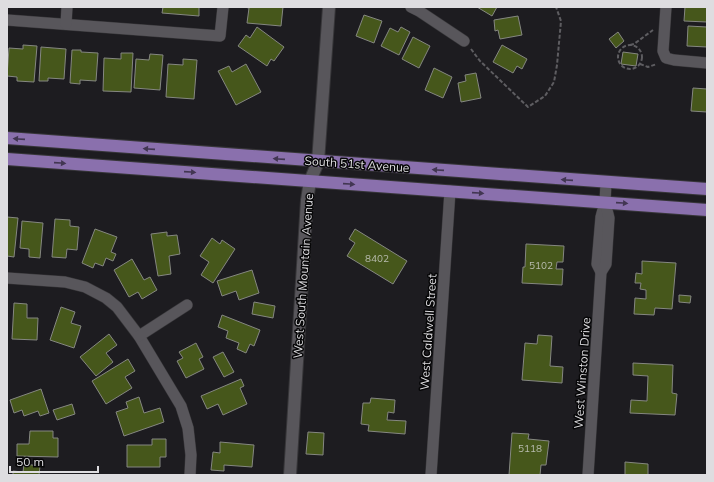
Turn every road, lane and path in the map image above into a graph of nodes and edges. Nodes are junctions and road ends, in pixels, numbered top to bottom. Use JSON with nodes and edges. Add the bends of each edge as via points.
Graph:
{"nodes":[{"id":1,"x":67,"y":7,"type":"edge"},
{"id":2,"x":222,"y":7,"type":"edge"},
{"id":3,"x":329,"y":7,"type":"edge"},
{"id":4,"x":411,"y":7,"type":"edge"},
{"id":5,"x":556,"y":7,"type":"edge"},
{"id":6,"x":666,"y":7,"type":"edge"},
{"id":7,"x":7,"y":20,"type":"edge"},
{"id":8,"x":66,"y":24,"type":"junction"},
{"id":9,"x":664,"y":24,"type":"junction"},
{"id":10,"x":464,"y":41,"type":"joint"},
{"id":11,"x":629,"y":46,"type":"junction"},
{"id":12,"x":666,"y":58,"type":"junction"},
{"id":13,"x":707,"y":62,"type":"edge"},
{"id":14,"x":640,"y":64,"type":"junction"},
{"id":15,"x":7,"y":138,"type":"edge"},
{"id":16,"x":7,"y":159,"type":"edge"},
{"id":17,"x":318,"y":162,"type":"junction"},
{"id":18,"x":310,"y":181,"type":"junction"},
{"id":19,"x":606,"y":182,"type":"junction"},
{"id":20,"x":707,"y":189,"type":"edge"},
{"id":21,"x":450,"y":191,"type":"junction"},
{"id":22,"x":605,"y":202,"type":"junction"},
{"id":23,"x":707,"y":210,"type":"edge"},
{"id":24,"x":7,"y":278,"type":"edge"},
{"id":25,"x":187,"y":305,"type":"dead end"},
{"id":26,"x":140,"y":336,"type":"junction"},
{"id":27,"x":190,"y":475,"type":"edge"},
{"id":28,"x":290,"y":475,"type":"edge"},
{"id":29,"x":431,"y":475,"type":"edge"},
{"id":30,"x":588,"y":475,"type":"edge"}],
"edges":[{"from":1,"to":8,"type":"street"},
{"from":2,"to":8,"type":"street","via":[[220,36]]},
{"from":3,"to":17,"type":"street","name":"West South Mountain Avenue"},
{"from":4,"to":10,"type":"street"},
{"from":5,"to":10,"type":"path","via":[[561,21],[554,82],[545,96],[528,107],[480,61]]},
{"from":6,"to":9,"type":"street"},
{"from":7,"to":8,"type":"street"},
{"from":9,"to":11,"type":"path"},
{"from":9,"to":12,"type":"street","via":[[663,51]]},
{"from":11,"to":14,"type":"path","via":[[634,46],[640,52]]},
{"from":11,"to":14,"type":"path","via":[[619,51],[618,62],[628,69]]},
{"from":12,"to":13,"type":"street"},
{"from":12,"to":14,"type":"path","via":[[648,67]]},
{"from":17,"to":15,"type":"main road","name":"South 51st Avenue","one_way":true},
{"from":16,"to":18,"type":"main road","name":"South 51st Avenue","one_way":true},
{"from":17,"to":18,"type":"street","name":"West South Mountain Avenue"},
{"from":19,"to":17,"type":"main road","name":"South 51st Avenue","one_way":true},
{"from":18,"to":21,"type":"main road","name":"South 51st Avenue","one_way":true},
{"from":18,"to":28,"type":"street","name":"West South Mountain Avenue"},
{"from":19,"to":20,"type":"main road","name":"South 51st Avenue"},
{"from":19,"to":22,"type":"street","name":"West Winston Drive"},
{"from":21,"to":22,"type":"main road","name":"South 51st Avenue","one_way":true},
{"from":21,"to":29,"type":"street","name":"West Caldwell Street"},
{"from":22,"to":23,"type":"main road","name":"South 51st Avenue","one_way":true},
{"from":22,"to":30,"type":"street","name":"West Winston Drive","via":[[600,217],[606,264],[601,272]]},
{"from":24,"to":26,"type":"street","via":[[66,282],[86,287],[117,307]]},
{"from":25,"to":26,"type":"street"},
{"from":26,"to":27,"type":"street","via":[[181,406],[188,428]]}]}
